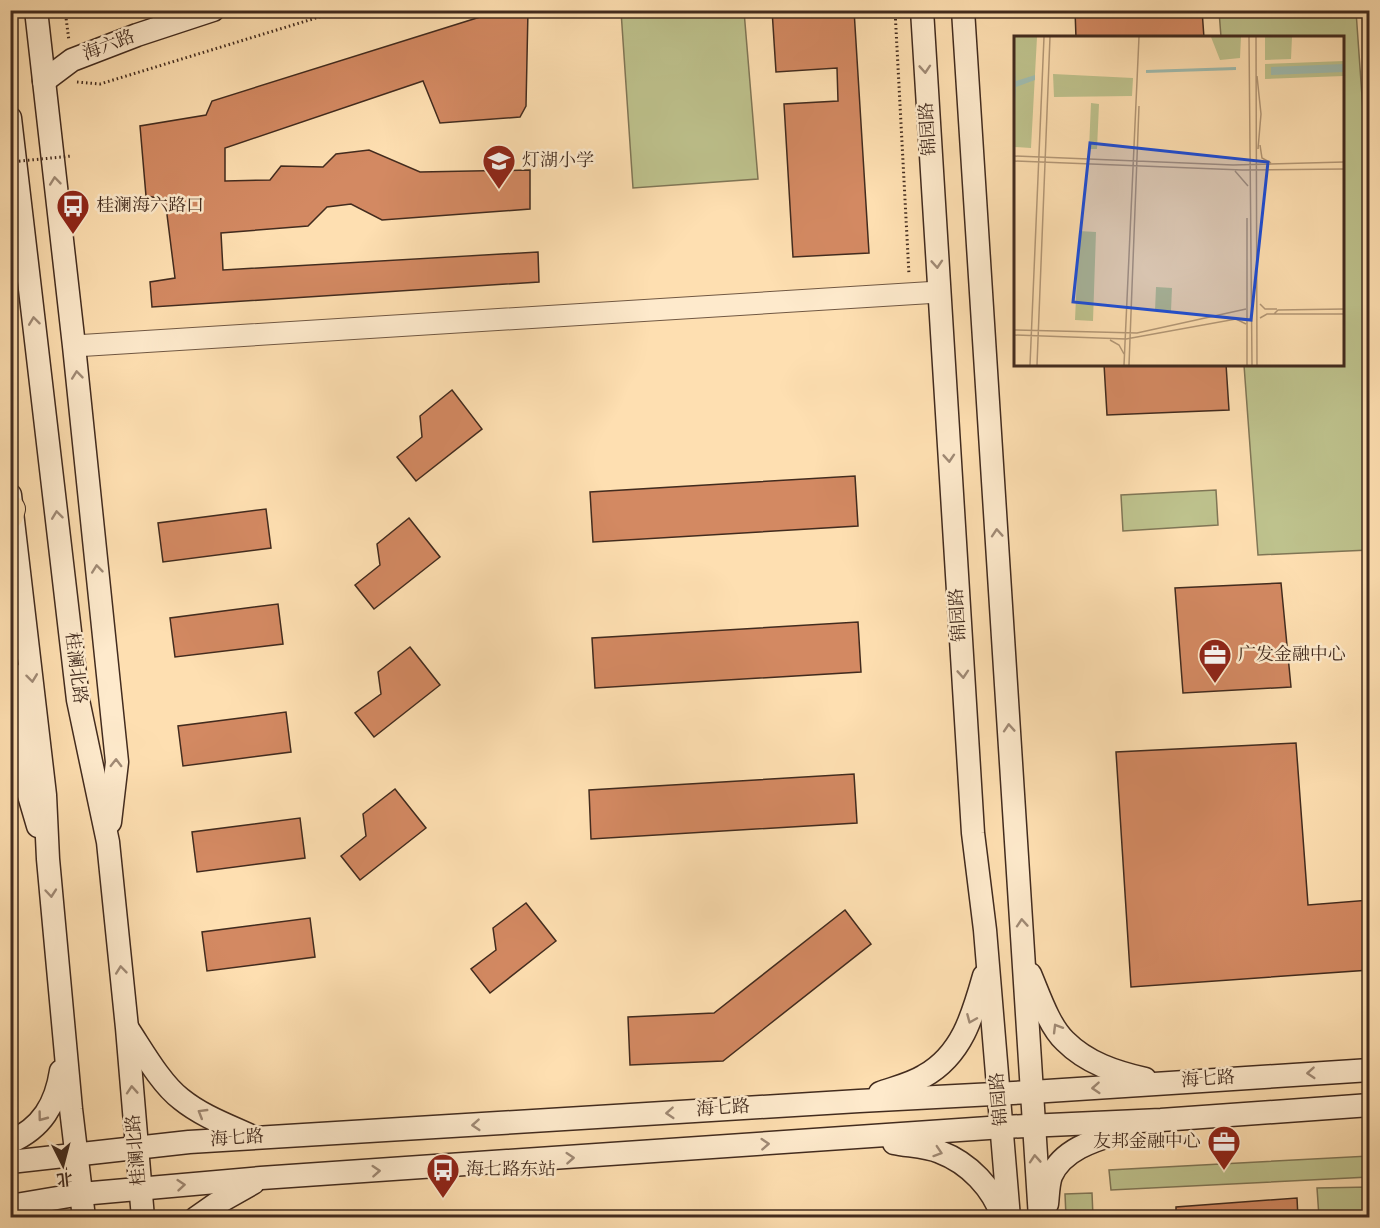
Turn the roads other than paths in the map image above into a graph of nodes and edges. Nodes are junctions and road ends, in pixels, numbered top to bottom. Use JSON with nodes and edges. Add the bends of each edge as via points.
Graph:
{"nodes":[{"id":1,"x":36,"y":10,"type":"edge"},
{"id":2,"x":213,"y":10,"type":"edge"},
{"id":3,"x":922,"y":10,"type":"edge"},
{"id":4,"x":963,"y":10,"type":"edge"},
{"id":5,"x":44,"y":81,"type":"junction"},
{"id":6,"x":10,"y":118,"type":"edge"},
{"id":7,"x":939,"y":292,"type":"junction"},
{"id":8,"x":74,"y":346,"type":"junction"},
{"id":9,"x":11,"y":507,"type":"edge"},
{"id":10,"x":10,"y":672,"type":"edge"},
{"id":11,"x":13,"y":712,"type":"edge"},
{"id":12,"x":16,"y":770,"type":"edge"},
{"id":13,"x":108,"y":842,"type":"junction"},
{"id":14,"x":48,"y":859,"type":"junction"},
{"id":15,"x":1024,"y":960,"type":"junction"},
{"id":16,"x":988,"y":963,"type":"junction"},
{"id":17,"x":127,"y":1028,"type":"junction"},
{"id":18,"x":64,"y":1043,"type":"junction"},
{"id":19,"x":1370,"y":1070,"type":"edge"},
{"id":20,"x":1161,"y":1084,"type":"junction"},
{"id":21,"x":1032,"y":1092,"type":"junction"},
{"id":22,"x":1000,"y":1094,"type":"junction"},
{"id":23,"x":859,"y":1101,"type":"junction"},
{"id":24,"x":1370,"y":1105,"type":"edge"},
{"id":25,"x":1161,"y":1120,"type":"junction"},
{"id":26,"x":1003,"y":1127,"type":"junction"},
{"id":27,"x":1033,"y":1127,"type":"junction"},
{"id":28,"x":255,"y":1138,"type":"junction"},
{"id":29,"x":860,"y":1138,"type":"junction"},
{"id":30,"x":10,"y":1142,"type":"edge"},
{"id":31,"x":136,"y":1148,"type":"junction"},
{"id":32,"x":76,"y":1154,"type":"junction"},
{"id":33,"x":10,"y":1162,"type":"edge"},
{"id":34,"x":261,"y":1178,"type":"junction"},
{"id":35,"x":140,"y":1189,"type":"junction"},
{"id":36,"x":81,"y":1194,"type":"junction"},
{"id":37,"x":10,"y":1206,"type":"edge"},
{"id":38,"x":84,"y":1218,"type":"edge"},
{"id":39,"x":143,"y":1218,"type":"edge"},
{"id":40,"x":196,"y":1218,"type":"edge"},
{"id":41,"x":1003,"y":1218,"type":"edge"},
{"id":42,"x":1010,"y":1218,"type":"edge"},
{"id":43,"x":1040,"y":1218,"type":"edge"},
{"id":44,"x":1045,"y":1218,"type":"edge"}],
"edges":[{"from":1,"to":5,"type":"main road"},
{"from":2,"to":5,"type":"main road","name":"海六路","via":[[72,60]]},
{"from":3,"to":7,"type":"main road","name":"锦园路","one_way":true},
{"from":15,"to":4,"type":"main road","name":"锦园路","one_way":true},
{"from":8,"to":5,"type":"main road","one_way":true},
{"from":13,"to":6,"type":"main road","name":"桂澜北路","one_way":true,"via":[[78,700]]},
{"from":7,"to":8,"type":"street"},
{"from":7,"to":16,"type":"main road","name":"锦园路","one_way":true,"via":[[972,833]]},
{"from":13,"to":8,"type":"main road","one_way":true,"via":[[117,762]]},
{"from":9,"to":14,"type":"main road","one_way":true,"via":[[45,795]]},
{"from":10,"to":11,"type":"main road"},
{"from":11,"to":12,"type":"main road"},
{"from":12,"to":14,"type":"main road"},
{"from":17,"to":13,"type":"main road","name":"桂澜北路","one_way":true},
{"from":14,"to":18,"type":"main road","one_way":true},
{"from":20,"to":15,"type":"main road","one_way":true,"via":[[1088,1059],[1063,1040]]},
{"from":15,"to":21,"type":"main road","name":"锦园路"},
{"from":16,"to":22,"type":"main road","name":"锦园路"},
{"from":16,"to":23,"type":"main road","one_way":true,"via":[[973,1015],[960,1042],[944,1062],[923,1077]]},
{"from":28,"to":17,"type":"main road","one_way":true,"via":[[206,1116],[179,1098]]},
{"from":31,"to":17,"type":"main road","name":"桂澜北路","one_way":true},
{"from":18,"to":30,"type":"main road","one_way":true,"via":[[58,1092],[42,1121]]},
{"from":18,"to":32,"type":"main road"},
{"from":19,"to":20,"type":"main road","name":"海七路","one_way":true},
{"from":20,"to":21,"type":"main road","name":"海七路","one_way":true},
{"from":21,"to":22,"type":"main road","name":"海七路"},
{"from":21,"to":27,"type":"main road","name":"锦园路"},
{"from":22,"to":23,"type":"main road","name":"海七路"},
{"from":22,"to":26,"type":"main road","name":"锦园路"},
{"from":23,"to":28,"type":"main road","name":"海七路","one_way":true},
{"from":24,"to":25,"type":"main road"},
{"from":25,"to":27,"type":"main road"},
{"from":25,"to":44,"type":"main road","via":[[1094,1141],[1067,1155],[1052,1176]]},
{"from":26,"to":27,"type":"main road"},
{"from":26,"to":29,"type":"main road"},
{"from":26,"to":42,"type":"main road","name":"锦园路"},
{"from":43,"to":27,"type":"main road","name":"锦园路","one_way":true},
{"from":28,"to":31,"type":"main road","name":"海七路"},
{"from":34,"to":29,"type":"main road","one_way":true},
{"from":29,"to":41,"type":"main road","one_way":true,"via":[[939,1151],[962,1163],[981,1180]]},
{"from":31,"to":32,"type":"main road","name":"海七路"},
{"from":31,"to":35,"type":"main road","name":"桂澜北路"},
{"from":32,"to":33,"type":"main road","name":"海七路"},
{"from":32,"to":36,"type":"main road"},
{"from":35,"to":34,"type":"main road","one_way":true},
{"from":34,"to":40,"type":"main road"},
{"from":35,"to":36,"type":"main road"},
{"from":35,"to":39,"type":"main road","name":"桂澜北路"},
{"from":36,"to":37,"type":"main road"},
{"from":36,"to":38,"type":"main road"}]}
